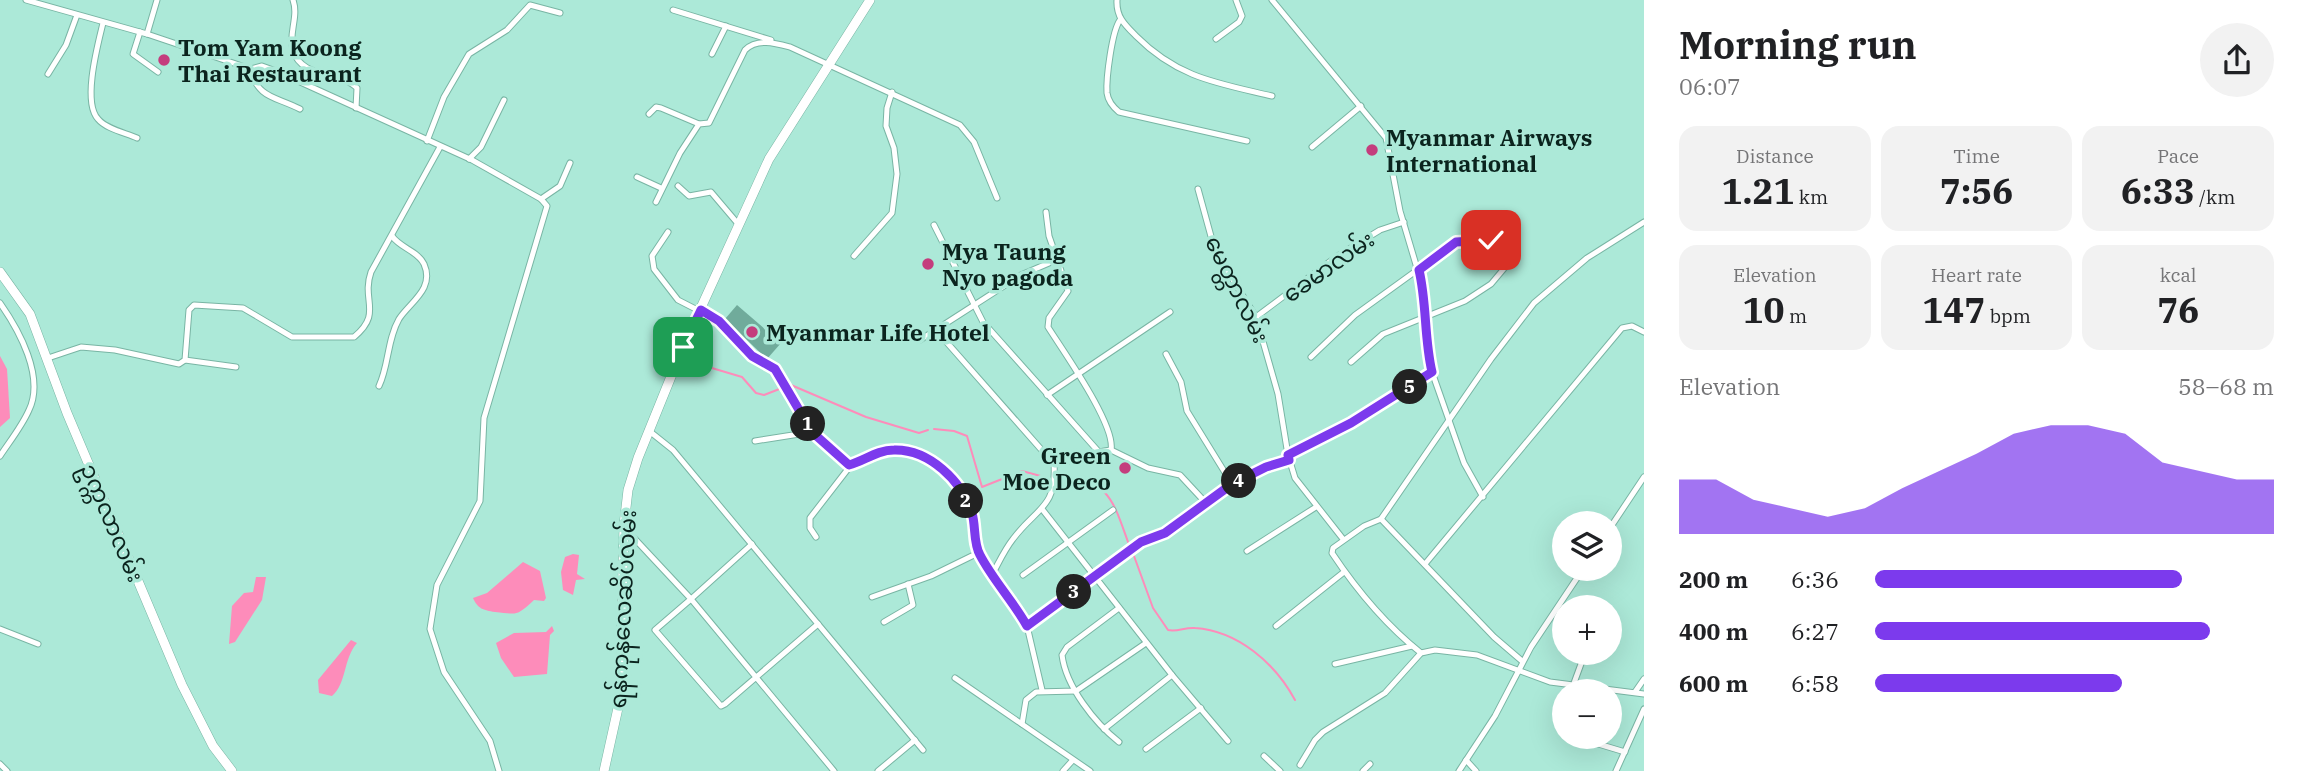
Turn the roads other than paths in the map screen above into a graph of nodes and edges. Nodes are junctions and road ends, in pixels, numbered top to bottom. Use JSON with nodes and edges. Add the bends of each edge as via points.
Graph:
{"nodes":[{"id":1,"x":26,"y":0,"type":"edge"},
{"id":2,"x":157,"y":0,"type":"edge"},
{"id":3,"x":293,"y":0,"type":"edge"},
{"id":4,"x":870,"y":0,"type":"edge"},
{"id":5,"x":1117,"y":0,"type":"edge"},
{"id":6,"x":1236,"y":0,"type":"edge"},
{"id":7,"x":1272,"y":0,"type":"edge"},
{"id":8,"x":673,"y":10,"type":"dead end"},
{"id":9,"x":560,"y":13,"type":"dead end"},
{"id":10,"x":77,"y":15,"type":"junction"},
{"id":11,"x":1120,"y":20,"type":"junction"},
{"id":12,"x":103,"y":23,"type":"junction"},
{"id":13,"x":726,"y":26,"type":"junction"},
{"id":14,"x":140,"y":32,"type":"junction"},
{"id":15,"x":147,"y":34,"type":"junction"},
{"id":16,"x":1216,"y":39,"type":"dead end"},
{"id":17,"x":780,"y":45,"type":"junction"},
{"id":18,"x":712,"y":54,"type":"dead end"},
{"id":19,"x":828,"y":63,"type":"junction"},
{"id":20,"x":247,"y":68,"type":"junction"},
{"id":21,"x":158,"y":72,"type":"dead end"},
{"id":22,"x":48,"y":74,"type":"dead end"},
{"id":23,"x":892,"y":92,"type":"junction"},
{"id":24,"x":1272,"y":96,"type":"dead end"},
{"id":25,"x":504,"y":100,"type":"dead end"},
{"id":26,"x":1361,"y":106,"type":"junction"},
{"id":27,"x":356,"y":108,"type":"junction"},
{"id":28,"x":300,"y":109,"type":"dead end"},
{"id":29,"x":649,"y":114,"type":"dead end"},
{"id":30,"x":699,"y":124,"type":"junction"},
{"id":31,"x":137,"y":138,"type":"dead end"},
{"id":32,"x":427,"y":141,"type":"junction"},
{"id":33,"x":1247,"y":141,"type":"dead end"},
{"id":34,"x":440,"y":147,"type":"junction"},
{"id":35,"x":1312,"y":147,"type":"dead end"},
{"id":36,"x":469,"y":159,"type":"junction"},
{"id":37,"x":570,"y":163,"type":"dead end"},
{"id":38,"x":637,"y":177,"type":"dead end"},
{"id":39,"x":678,"y":186,"type":"dead end"},
{"id":40,"x":661,"y":188,"type":"junction"},
{"id":41,"x":1198,"y":189,"type":"dead end"},
{"id":42,"x":998,"y":198,"type":"dead end"},
{"id":43,"x":541,"y":199,"type":"junction"},
{"id":44,"x":656,"y":202,"type":"dead end"},
{"id":45,"x":1046,"y":212,"type":"dead end"},
{"id":46,"x":1404,"y":222,"type":"junction"},
{"id":47,"x":1644,"y":222,"type":"edge"},
{"id":48,"x":740,"y":225,"type":"junction"},
{"id":49,"x":933,"y":225,"type":"dead end"},
{"id":50,"x":668,"y":232,"type":"dead end"},
{"id":51,"x":392,"y":236,"type":"junction"},
{"id":52,"x":854,"y":256,"type":"dead end"},
{"id":53,"x":1056,"y":260,"type":"junction"},
{"id":54,"x":1419,"y":270,"type":"junction"},
{"id":55,"x":0,"y":272,"type":"edge"},
{"id":56,"x":0,"y":303,"type":"edge"},
{"id":57,"x":973,"y":304,"type":"junction"},
{"id":58,"x":701,"y":310,"type":"junction"},
{"id":59,"x":1170,"y":312,"type":"dead end"},
{"id":60,"x":1256,"y":317,"type":"junction"},
{"id":61,"x":1426,"y":317,"type":"junction"},
{"id":62,"x":935,"y":329,"type":"junction"},
{"id":63,"x":1644,"y":332,"type":"edge"},
{"id":64,"x":920,"y":340,"type":"dead end"},
{"id":65,"x":1166,"y":354,"type":"dead end"},
{"id":66,"x":1311,"y":357,"type":"dead end"},
{"id":67,"x":47,"y":358,"type":"junction"},
{"id":68,"x":185,"y":360,"type":"junction"},
{"id":69,"x":1351,"y":362,"type":"dead end"},
{"id":70,"x":236,"y":368,"type":"dead end"},
{"id":71,"x":1432,"y":372,"type":"junction"},
{"id":72,"x":1078,"y":374,"type":"junction"},
{"id":73,"x":379,"y":386,"type":"dead end"},
{"id":74,"x":1046,"y":395,"type":"junction"},
{"id":75,"x":1449,"y":419,"type":"junction"},
{"id":76,"x":648,"y":430,"type":"junction"},
{"id":77,"x":812,"y":432,"type":"junction"},
{"id":78,"x":755,"y":441,"type":"dead end"},
{"id":79,"x":1111,"y":450,"type":"junction"},
{"id":80,"x":1098,"y":451,"type":"junction"},
{"id":81,"x":0,"y":456,"type":"edge"},
{"id":82,"x":1289,"y":458,"type":"junction"},
{"id":83,"x":1055,"y":464,"type":"junction"},
{"id":84,"x":851,"y":465,"type":"junction"},
{"id":85,"x":1644,"y":477,"type":"edge"},
{"id":86,"x":1232,"y":484,"type":"junction"},
{"id":87,"x":1483,"y":497,"type":"junction"},
{"id":88,"x":1206,"y":503,"type":"junction"},
{"id":89,"x":1316,"y":507,"type":"junction"},
{"id":90,"x":1042,"y":509,"type":"junction"},
{"id":91,"x":1113,"y":510,"type":"dead end"},
{"id":92,"x":1621,"y":511,"type":"edge"},
{"id":93,"x":1381,"y":519,"type":"junction"},
{"id":94,"x":623,"y":531,"type":"junction"},
{"id":95,"x":816,"y":537,"type":"dead end"},
{"id":96,"x":1343,"y":539,"type":"junction"},
{"id":97,"x":1068,"y":542,"type":"junction"},
{"id":98,"x":752,"y":544,"type":"junction"},
{"id":99,"x":1247,"y":551,"type":"dead end"},
{"id":100,"x":978,"y":553,"type":"junction"},
{"id":101,"x":1425,"y":564,"type":"junction"},
{"id":102,"x":1344,"y":572,"type":"junction"},
{"id":103,"x":993,"y":573,"type":"junction"},
{"id":104,"x":1023,"y":575,"type":"dead end"},
{"id":105,"x":1096,"y":577,"type":"junction"},
{"id":106,"x":1575,"y":581,"type":"edge"},
{"id":107,"x":908,"y":584,"type":"junction"},
{"id":108,"x":872,"y":597,"type":"dead end"},
{"id":109,"x":691,"y":599,"type":"junction"},
{"id":110,"x":1119,"y":608,"type":"junction"},
{"id":111,"x":884,"y":622,"type":"dead end"},
{"id":112,"x":818,"y":624,"type":"junction"},
{"id":113,"x":1027,"y":626,"type":"junction"},
{"id":114,"x":1276,"y":626,"type":"dead end"},
{"id":115,"x":0,"y":629,"type":"edge"},
{"id":116,"x":1146,"y":643,"type":"junction"},
{"id":117,"x":38,"y":644,"type":"dead end"},
{"id":118,"x":1412,"y":646,"type":"junction"},
{"id":119,"x":1422,"y":653,"type":"junction"},
{"id":120,"x":1522,"y":661,"type":"junction"},
{"id":121,"x":1335,"y":664,"type":"dead end"},
{"id":122,"x":1519,"y":669,"type":"junction"},
{"id":123,"x":1172,"y":675,"type":"junction"},
{"id":124,"x":756,"y":677,"type":"junction"},
{"id":125,"x":955,"y":678,"type":"dead end"},
{"id":126,"x":1644,"y":679,"type":"edge"},
{"id":127,"x":1552,"y":682,"type":"edge"},
{"id":128,"x":1042,"y":690,"type":"junction"},
{"id":129,"x":1622,"y":690,"type":"edge"},
{"id":130,"x":1076,"y":691,"type":"junction"},
{"id":131,"x":1636,"y":692,"type":"junction"},
{"id":132,"x":1644,"y":694,"type":"edge"},
{"id":133,"x":1201,"y":708,"type":"junction"},
{"id":134,"x":1644,"y":709,"type":"edge"},
{"id":135,"x":1022,"y":724,"type":"junction"},
{"id":136,"x":1104,"y":729,"type":"junction"},
{"id":137,"x":915,"y":740,"type":"junction"},
{"id":138,"x":1228,"y":740,"type":"dead end"},
{"id":139,"x":1119,"y":742,"type":"dead end"},
{"id":140,"x":1146,"y":749,"type":"dead end"},
{"id":141,"x":1615,"y":749,"type":"edge"},
{"id":142,"x":923,"y":750,"type":"dead end"},
{"id":143,"x":1625,"y":752,"type":"junction"},
{"id":144,"x":1264,"y":756,"type":"dead end"},
{"id":145,"x":1466,"y":760,"type":"junction"},
{"id":146,"x":1072,"y":761,"type":"junction"},
{"id":147,"x":0,"y":764,"type":"edge"},
{"id":148,"x":1370,"y":764,"type":"dead end"},
{"id":149,"x":1300,"y":765,"type":"dead end"},
{"id":150,"x":1276,"y":770,"type":"edge"},
{"id":151,"x":7,"y":771,"type":"edge"},
{"id":152,"x":232,"y":771,"type":"edge"},
{"id":153,"x":499,"y":771,"type":"edge"},
{"id":154,"x":604,"y":771,"type":"edge"},
{"id":155,"x":834,"y":771,"type":"edge"},
{"id":156,"x":878,"y":771,"type":"edge"},
{"id":157,"x":1063,"y":771,"type":"edge"},
{"id":158,"x":1090,"y":771,"type":"edge"},
{"id":159,"x":1363,"y":771,"type":"edge"},
{"id":160,"x":1459,"y":771,"type":"edge"},
{"id":161,"x":1476,"y":771,"type":"edge"},
{"id":162,"x":1616,"y":771,"type":"edge"}],
"edges":[{"from":1,"to":10,"type":"street"},
{"from":2,"to":15,"type":"street"},
{"from":3,"to":27,"type":"street","via":[[297,11],[295,55],[316,73],[348,79],[357,89]]},
{"from":4,"to":19,"type":"main road","name":"ရန်ကုန်လေဆိပ်လမ်း"},
{"from":5,"to":11,"type":"street"},
{"from":6,"to":16,"type":"street","via":[[1242,16],[1239,22]]},
{"from":7,"to":26,"type":"street"},
{"from":8,"to":13,"type":"street"},
{"from":9,"to":32,"type":"street","via":[[530,5],[507,30],[469,54],[444,97]]},
{"from":10,"to":12,"type":"street"},
{"from":10,"to":22,"type":"street"},
{"from":11,"to":24,"type":"street","via":[[1174,68],[1197,79]]},
{"from":11,"to":33,"type":"street","via":[[1107,92],[1119,112]]},
{"from":12,"to":14,"type":"street"},
{"from":12,"to":31,"type":"street","via":[[94,62],[92,109],[98,120]]},
{"from":13,"to":17,"type":"street"},
{"from":13,"to":18,"type":"street"},
{"from":14,"to":15,"type":"street"},
{"from":14,"to":21,"type":"street","via":[[133,54]]},
{"from":15,"to":20,"type":"street"},
{"from":17,"to":19,"type":"street"},
{"from":17,"to":30,"type":"street","via":[[751,43],[709,123]]},
{"from":19,"to":23,"type":"street"},
{"from":19,"to":48,"type":"main road","name":"ရန်ကုန်လေဆိပ်လမ်း","via":[[769,159]]},
{"from":20,"to":27,"type":"street","via":[[262,66],[276,71]]},
{"from":20,"to":28,"type":"street","via":[[256,87],[268,98]]},
{"from":23,"to":42,"type":"street","via":[[968,132]]},
{"from":23,"to":52,"type":"street","via":[[886,126],[897,174],[891,213]]},
{"from":25,"to":36,"type":"street","via":[[481,146]]},
{"from":26,"to":35,"type":"street"},
{"from":26,"to":46,"type":"street","via":[[1390,148]]},
{"from":27,"to":32,"type":"street"},
{"from":29,"to":30,"type":"street","via":[[661,108]]},
{"from":30,"to":40,"type":"street"},
{"from":32,"to":34,"type":"street"},
{"from":34,"to":36,"type":"street"},
{"from":34,"to":51,"type":"street"},
{"from":36,"to":43,"type":"street"},
{"from":37,"to":43,"type":"street","via":[[560,186]]},
{"from":38,"to":40,"type":"street"},
{"from":39,"to":48,"type":"street","via":[[689,196],[711,192]]},
{"from":40,"to":44,"type":"street"},
{"from":41,"to":60,"type":"street","name":"မေတ္တာလမ်း","via":[[1215,251]]},
{"from":43,"to":153,"type":"street","via":[[547,215],[484,418],[481,501],[437,585],[430,629],[444,672],[490,741]]},
{"from":45,"to":53,"type":"street"},
{"from":46,"to":54,"type":"street"},
{"from":46,"to":60,"type":"street","name":"ခေမာလမ်း","via":[[1380,230],[1336,257]]},
{"from":47,"to":75,"type":"street","via":[[1587,258],[1534,303]]},
{"from":48,"to":58,"type":"main road","name":"ရန်ကုန်လေဆိပ်လမ်း"},
{"from":49,"to":57,"type":"street"},
{"from":50,"to":58,"type":"street","via":[[652,256],[654,269],[678,300]]},
{"from":51,"to":68,"type":"street","via":[[369,278],[370,320],[354,337],[292,337],[243,308],[194,305],[187,318]]},
{"from":51,"to":73,"type":"street","via":[[425,265],[426,281],[423,292],[394,328]]},
{"from":53,"to":57,"type":"street"},
{"from":53,"to":72,"type":"street","via":[[1068,291],[1048,327]]},
{"from":54,"to":61,"type":"street"},
{"from":54,"to":61,"type":"street","via":[[1456,242],[1491,240],[1504,246],[1509,256],[1491,284]]},
{"from":54,"to":66,"type":"street","via":[[1355,315]]},
{"from":55,"to":67,"type":"main road","name":"ဥက္ကလာလမ်း","via":[[30,314]]},
{"from":56,"to":81,"type":"street","via":[[17,326],[34,382],[30,410]]},
{"from":57,"to":62,"type":"street"},
{"from":57,"to":74,"type":"street"},
{"from":58,"to":76,"type":"main road","name":"ရန်ကုန်လေဆိပ်လမ်း"},
{"from":58,"to":77,"type":"street","via":[[778,373]]},
{"from":59,"to":72,"type":"street"},
{"from":60,"to":82,"type":"street","name":"မေတ္တာလမ်း","via":[[1278,394]]},
{"from":61,"to":69,"type":"street","via":[[1383,334]]},
{"from":61,"to":71,"type":"street","via":[[1425,343]]},
{"from":62,"to":64,"type":"street"},
{"from":62,"to":83,"type":"street"},
{"from":63,"to":87,"type":"street","via":[[1632,326],[1622,328]]},
{"from":65,"to":86,"type":"street","via":[[1181,382],[1187,411]]},
{"from":67,"to":68,"type":"street","via":[[81,348],[115,350],[179,364]]},
{"from":67,"to":152,"type":"main road","name":"ဥက္ကလာလမ်း","via":[[182,685],[207,736]]},
{"from":68,"to":70,"type":"street"},
{"from":71,"to":75,"type":"street"},
{"from":71,"to":82,"type":"street"},
{"from":72,"to":74,"type":"street"},
{"from":72,"to":79,"type":"street","via":[[1102,415],[1113,441]]},
{"from":74,"to":80,"type":"street"},
{"from":75,"to":87,"type":"street","via":[[1464,463]]},
{"from":75,"to":93,"type":"street"},
{"from":76,"to":94,"type":"main road","name":"ရန်ကုန်လေဆိပ်လမ်း","via":[[628,490]]},
{"from":76,"to":98,"type":"street","via":[[673,450]]},
{"from":77,"to":78,"type":"street"},
{"from":77,"to":84,"type":"street"},
{"from":79,"to":80,"type":"street"},
{"from":79,"to":88,"type":"street","via":[[1148,468],[1180,475]]},
{"from":80,"to":83,"type":"street","via":[[1078,461]]},
{"from":82,"to":86,"type":"street"},
{"from":82,"to":89,"type":"street","name":"မေတ္တာလမ်း","via":[[1296,478]]},
{"from":83,"to":90,"type":"street","via":[[1051,500]]},
{"from":84,"to":95,"type":"street","via":[[810,518]]},
{"from":84,"to":100,"type":"street","via":[[894,450],[918,453],[933,462],[959,486],[972,513]]},
{"from":85,"to":92,"type":"street"},
{"from":86,"to":88,"type":"street"},
{"from":87,"to":101,"type":"street"},
{"from":88,"to":105,"type":"street","via":[[1165,533],[1141,542]]},
{"from":89,"to":96,"type":"street","name":"မေတ္တာလမ်း"},
{"from":89,"to":99,"type":"street"},
{"from":90,"to":97,"type":"street"},
{"from":90,"to":103,"type":"street","via":[[1012,539]]},
{"from":91,"to":97,"type":"street"},
{"from":93,"to":96,"type":"street"},
{"from":93,"to":101,"type":"street"},
{"from":94,"to":109,"type":"street"},
{"from":94,"to":154,"type":"main road","name":"ရန်ကုန်လေဆိပ်လမ်း","via":[[620,699]]},
{"from":96,"to":102,"type":"street","via":[[1332,553]]},
{"from":97,"to":104,"type":"street"},
{"from":97,"to":105,"type":"street"},
{"from":98,"to":109,"type":"street"},
{"from":98,"to":112,"type":"street"},
{"from":100,"to":103,"type":"street"},
{"from":100,"to":107,"type":"street"},
{"from":101,"to":120,"type":"street"},
{"from":102,"to":114,"type":"street"},
{"from":102,"to":118,"type":"street"},
{"from":103,"to":113,"type":"street"},
{"from":105,"to":110,"type":"street"},
{"from":105,"to":113,"type":"street"},
{"from":106,"to":120,"type":"street"},
{"from":107,"to":108,"type":"street"},
{"from":107,"to":111,"type":"street","via":[[913,605]]},
{"from":109,"to":124,"type":"street"},
{"from":109,"to":124,"type":"street","via":[[655,630],[721,706]]},
{"from":110,"to":116,"type":"street"},
{"from":110,"to":130,"type":"street","via":[[1063,652]]},
{"from":112,"to":124,"type":"street"},
{"from":112,"to":137,"type":"street"},
{"from":113,"to":128,"type":"street"},
{"from":115,"to":117,"type":"street"},
{"from":116,"to":123,"type":"street"},
{"from":116,"to":130,"type":"street"},
{"from":118,"to":119,"type":"street"},
{"from":118,"to":121,"type":"street"},
{"from":119,"to":122,"type":"street","via":[[1455,650]]},
{"from":119,"to":149,"type":"street","via":[[1385,693],[1315,740]]},
{"from":120,"to":122,"type":"street"},
{"from":122,"to":127,"type":"street"},
{"from":122,"to":145,"type":"street"},
{"from":123,"to":133,"type":"street"},
{"from":123,"to":136,"type":"street"},
{"from":124,"to":155,"type":"street"},
{"from":125,"to":135,"type":"street"},
{"from":126,"to":131,"type":"street"},
{"from":128,"to":130,"type":"street"},
{"from":128,"to":135,"type":"street","via":[[1026,700]]},
{"from":129,"to":131,"type":"street"},
{"from":130,"to":136,"type":"street"},
{"from":131,"to":132,"type":"street"},
{"from":133,"to":138,"type":"street"},
{"from":133,"to":140,"type":"street"},
{"from":134,"to":143,"type":"street"},
{"from":135,"to":146,"type":"street"},
{"from":136,"to":139,"type":"street"},
{"from":137,"to":142,"type":"street"},
{"from":137,"to":156,"type":"street"},
{"from":141,"to":143,"type":"street"},
{"from":143,"to":162,"type":"street"},
{"from":144,"to":150,"type":"street"},
{"from":145,"to":160,"type":"street"},
{"from":145,"to":161,"type":"street"},
{"from":146,"to":157,"type":"street"},
{"from":146,"to":158,"type":"street"},
{"from":147,"to":151,"type":"street"},
{"from":148,"to":159,"type":"street"}]}
